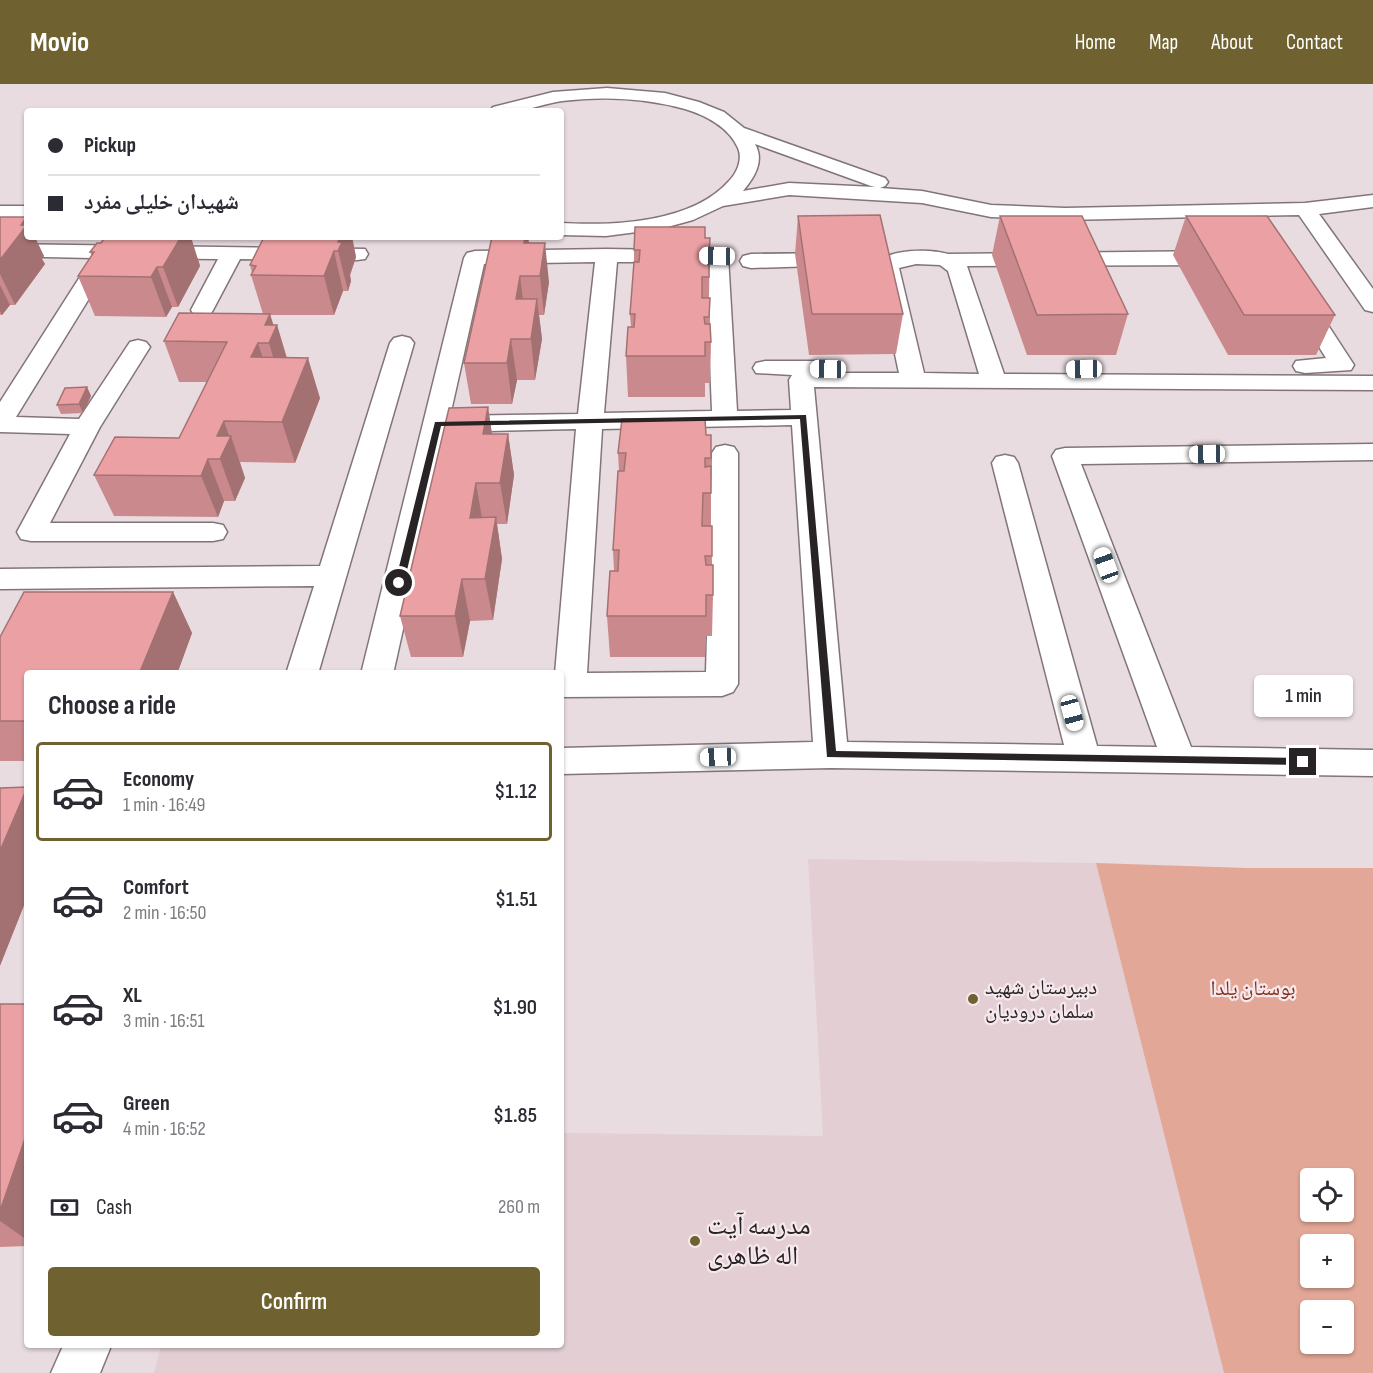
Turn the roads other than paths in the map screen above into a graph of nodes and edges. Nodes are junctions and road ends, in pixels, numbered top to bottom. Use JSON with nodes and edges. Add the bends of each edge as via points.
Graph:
{"nodes":[{"id":1,"x":540,"y":84,"type":"edge"},
{"id":2,"x":665,"y":84,"type":"edge"},
{"id":3,"x":694,"y":106,"type":"junction"},
{"id":4,"x":503,"y":108,"type":"edge"},
{"id":5,"x":510,"y":108,"type":"edge"},
{"id":6,"x":739,"y":132,"type":"junction"},
{"id":7,"x":922,"y":197,"type":"junction"},
{"id":8,"x":718,"y":201,"type":"junction"},
{"id":9,"x":1373,"y":201,"type":"edge"},
{"id":10,"x":1305,"y":209,"type":"junction"},
{"id":11,"x":0,"y":212,"type":"edge"},
{"id":12,"x":24,"y":212,"type":"edge"},
{"id":13,"x":564,"y":229,"type":"edge"},
{"id":14,"x":0,"y":250,"type":"edge"},
{"id":15,"x":107,"y":251,"type":"junction"},
{"id":16,"x":232,"y":253,"type":"junction"},
{"id":17,"x":357,"y":254,"type":"dead end"},
{"id":18,"x":607,"y":255,"type":"junction"},
{"id":19,"x":1239,"y":258,"type":"edge"},
{"id":20,"x":895,"y":260,"type":"junction"},
{"id":21,"x":949,"y":260,"type":"junction"},
{"id":22,"x":751,"y":261,"type":"dead end"},
{"id":23,"x":1286,"y":277,"type":"edge"},
{"id":24,"x":1373,"y":305,"type":"edge"},
{"id":25,"x":202,"y":310,"type":"dead end"},
{"id":26,"x":402,"y":343,"type":"dead end"},
{"id":27,"x":138,"y":347,"type":"dead end"},
{"id":28,"x":765,"y":368,"type":"dead end"},
{"id":29,"x":912,"y":375,"type":"junction"},
{"id":30,"x":992,"y":376,"type":"junction"},
{"id":31,"x":1373,"y":383,"type":"edge"},
{"id":32,"x":803,"y":417,"type":"junction"},
{"id":33,"x":725,"y":418,"type":"junction"},
{"id":34,"x":590,"y":421,"type":"junction"},
{"id":35,"x":0,"y":423,"type":"edge"},
{"id":36,"x":438,"y":424,"type":"junction"},
{"id":37,"x":87,"y":427,"type":"junction"},
{"id":38,"x":1373,"y":452,"type":"edge"},
{"id":39,"x":725,"y":453,"type":"dead end"},
{"id":40,"x":1005,"y":463,"type":"dead end"},
{"id":41,"x":213,"y":532,"type":"dead end"},
{"id":42,"x":331,"y":576,"type":"junction"},
{"id":43,"x":0,"y":579,"type":"edge"},
{"id":44,"x":303,"y":670,"type":"edge"},
{"id":45,"x":378,"y":670,"type":"edge"},
{"id":46,"x":565,"y":686,"type":"edge"},
{"id":47,"x":831,"y":754,"type":"junction"},
{"id":48,"x":1084,"y":758,"type":"junction"},
{"id":49,"x":1179,"y":760,"type":"junction"},
{"id":50,"x":564,"y":761,"type":"edge"},
{"id":51,"x":1373,"y":763,"type":"edge"},
{"id":52,"x":86,"y":1348,"type":"edge"},
{"id":53,"x":75,"y":1373,"type":"edge"}],
"edges":[{"from":1,"to":4,"type":"street"},
{"from":2,"to":3,"type":"street"},
{"from":3,"to":5,"type":"street","via":[[663,98],[596,93]]},
{"from":3,"to":6,"type":"street","via":[[720,117]]},
{"from":6,"to":7,"type":"street"},
{"from":6,"to":8,"type":"street","via":[[749,149],[749,167],[739,185]]},
{"from":7,"to":8,"type":"street","via":[[789,189]]},
{"from":7,"to":10,"type":"street","via":[[992,212]]},
{"from":8,"to":13,"type":"street","via":[[681,218],[633,228]]},
{"from":9,"to":10,"type":"street"},
{"from":10,"to":24,"type":"street"},
{"from":11,"to":12,"type":"street"},
{"from":14,"to":15,"type":"street"},
{"from":15,"to":16,"type":"street"},
{"from":15,"to":35,"type":"street"},
{"from":16,"to":17,"type":"street"},
{"from":16,"to":25,"type":"street"},
{"from":18,"to":33,"type":"street","via":[[717,256]]},
{"from":18,"to":34,"type":"street"},
{"from":18,"to":36,"type":"street","via":[[475,258]]},
{"from":19,"to":21,"type":"street"},
{"from":20,"to":21,"type":"street"},
{"from":20,"to":22,"type":"street"},
{"from":20,"to":29,"type":"street","via":[[887,265]]},
{"from":21,"to":30,"type":"street","via":[[958,269]]},
{"from":23,"to":30,"type":"street","via":[[1342,365]]},
{"from":26,"to":42,"type":"street"},
{"from":27,"to":37,"type":"street"},
{"from":28,"to":29,"type":"street"},
{"from":29,"to":30,"type":"street"},
{"from":29,"to":32,"type":"street","via":[[801,380]]},
{"from":30,"to":31,"type":"street"},
{"from":32,"to":33,"type":"street"},
{"from":32,"to":47,"type":"street"},
{"from":33,"to":34,"type":"street"},
{"from":34,"to":36,"type":"street"},
{"from":34,"to":46,"type":"street"},
{"from":35,"to":37,"type":"street"},
{"from":36,"to":45,"type":"street"},
{"from":37,"to":41,"type":"street","via":[[32,532]]},
{"from":38,"to":49,"type":"street","via":[[1065,456]]},
{"from":39,"to":46,"type":"street","via":[[722,684]]},
{"from":40,"to":48,"type":"street"},
{"from":42,"to":43,"type":"street"},
{"from":42,"to":44,"type":"street"},
{"from":47,"to":48,"type":"street"},
{"from":47,"to":50,"type":"street"},
{"from":48,"to":49,"type":"street"},
{"from":49,"to":51,"type":"street"},
{"from":52,"to":53,"type":"street"}]}
